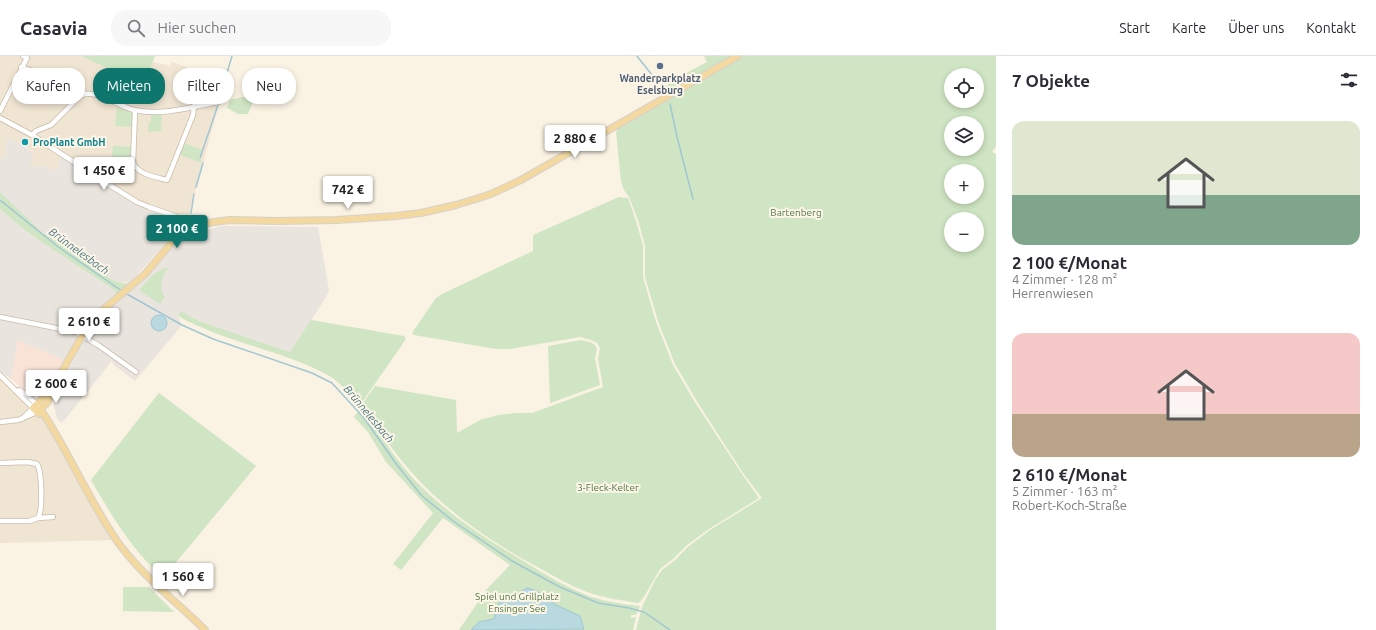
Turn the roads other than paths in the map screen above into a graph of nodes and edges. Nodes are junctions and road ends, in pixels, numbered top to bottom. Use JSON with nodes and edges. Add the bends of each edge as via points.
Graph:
{"nodes":[{"id":1,"x":738,"y":56,"type":"edge"},
{"id":2,"x":25,"y":57,"type":"edge"},
{"id":3,"x":22,"y":67,"type":"joint"},
{"id":4,"x":85,"y":93,"type":"edge"},
{"id":5,"x":72,"y":104,"type":"edge"},
{"id":6,"x":206,"y":104,"type":"edge"},
{"id":7,"x":194,"y":106,"type":"junction"},
{"id":8,"x":135,"y":110,"type":"junction"},
{"id":9,"x":0,"y":111,"type":"edge"},
{"id":10,"x":0,"y":118,"type":"edge"},
{"id":11,"x":32,"y":135,"type":"junction"},
{"id":12,"x":188,"y":230,"type":"junction"},
{"id":13,"x":0,"y":317,"type":"edge"},
{"id":14,"x":82,"y":336,"type":"junction"},
{"id":15,"x":136,"y":372,"type":"dead end"},
{"id":16,"x":0,"y":375,"type":"edge"},
{"id":17,"x":37,"y":408,"type":"junction"},
{"id":18,"x":0,"y":422,"type":"edge"},
{"id":19,"x":0,"y":462,"type":"edge"},
{"id":20,"x":53,"y":517,"type":"dead end"},
{"id":21,"x":38,"y":518,"type":"junction"},
{"id":22,"x":0,"y":521,"type":"edge"},
{"id":23,"x":205,"y":630,"type":"edge"}],
"edges":[{"from":1,"to":12,"type":"main road","via":[[521,180],[491,194],[456,205],[408,214],[337,220],[223,220],[205,223]]},
{"from":2,"to":3,"type":"street"},
{"from":3,"to":9,"type":"street"},
{"from":4,"to":8,"type":"street","via":[[94,94]]},
{"from":5,"to":11,"type":"street","via":[[51,125]]},
{"from":6,"to":7,"type":"street"},
{"from":7,"to":8,"type":"street","via":[[160,112]]},
{"from":7,"to":8,"type":"street","via":[[193,115],[168,180],[142,172],[133,163]]},
{"from":10,"to":11,"type":"street"},
{"from":11,"to":12,"type":"street","via":[[137,202],[180,219]]},
{"from":12,"to":14,"type":"main road","via":[[172,242],[145,274],[98,314]]},
{"from":13,"to":14,"type":"street","via":[[76,332]]},
{"from":14,"to":15,"type":"street"},
{"from":14,"to":17,"type":"main road","via":[[54,386]]},
{"from":16,"to":17,"type":"street","via":[[27,395]]},
{"from":17,"to":18,"type":"street","via":[[22,419]]},
{"from":17,"to":23,"type":"main road","via":[[60,440],[97,509],[124,550]]},
{"from":19,"to":21,"type":"street","via":[[33,462],[39,468]]},
{"from":20,"to":21,"type":"street"},
{"from":21,"to":22,"type":"street"}]}
